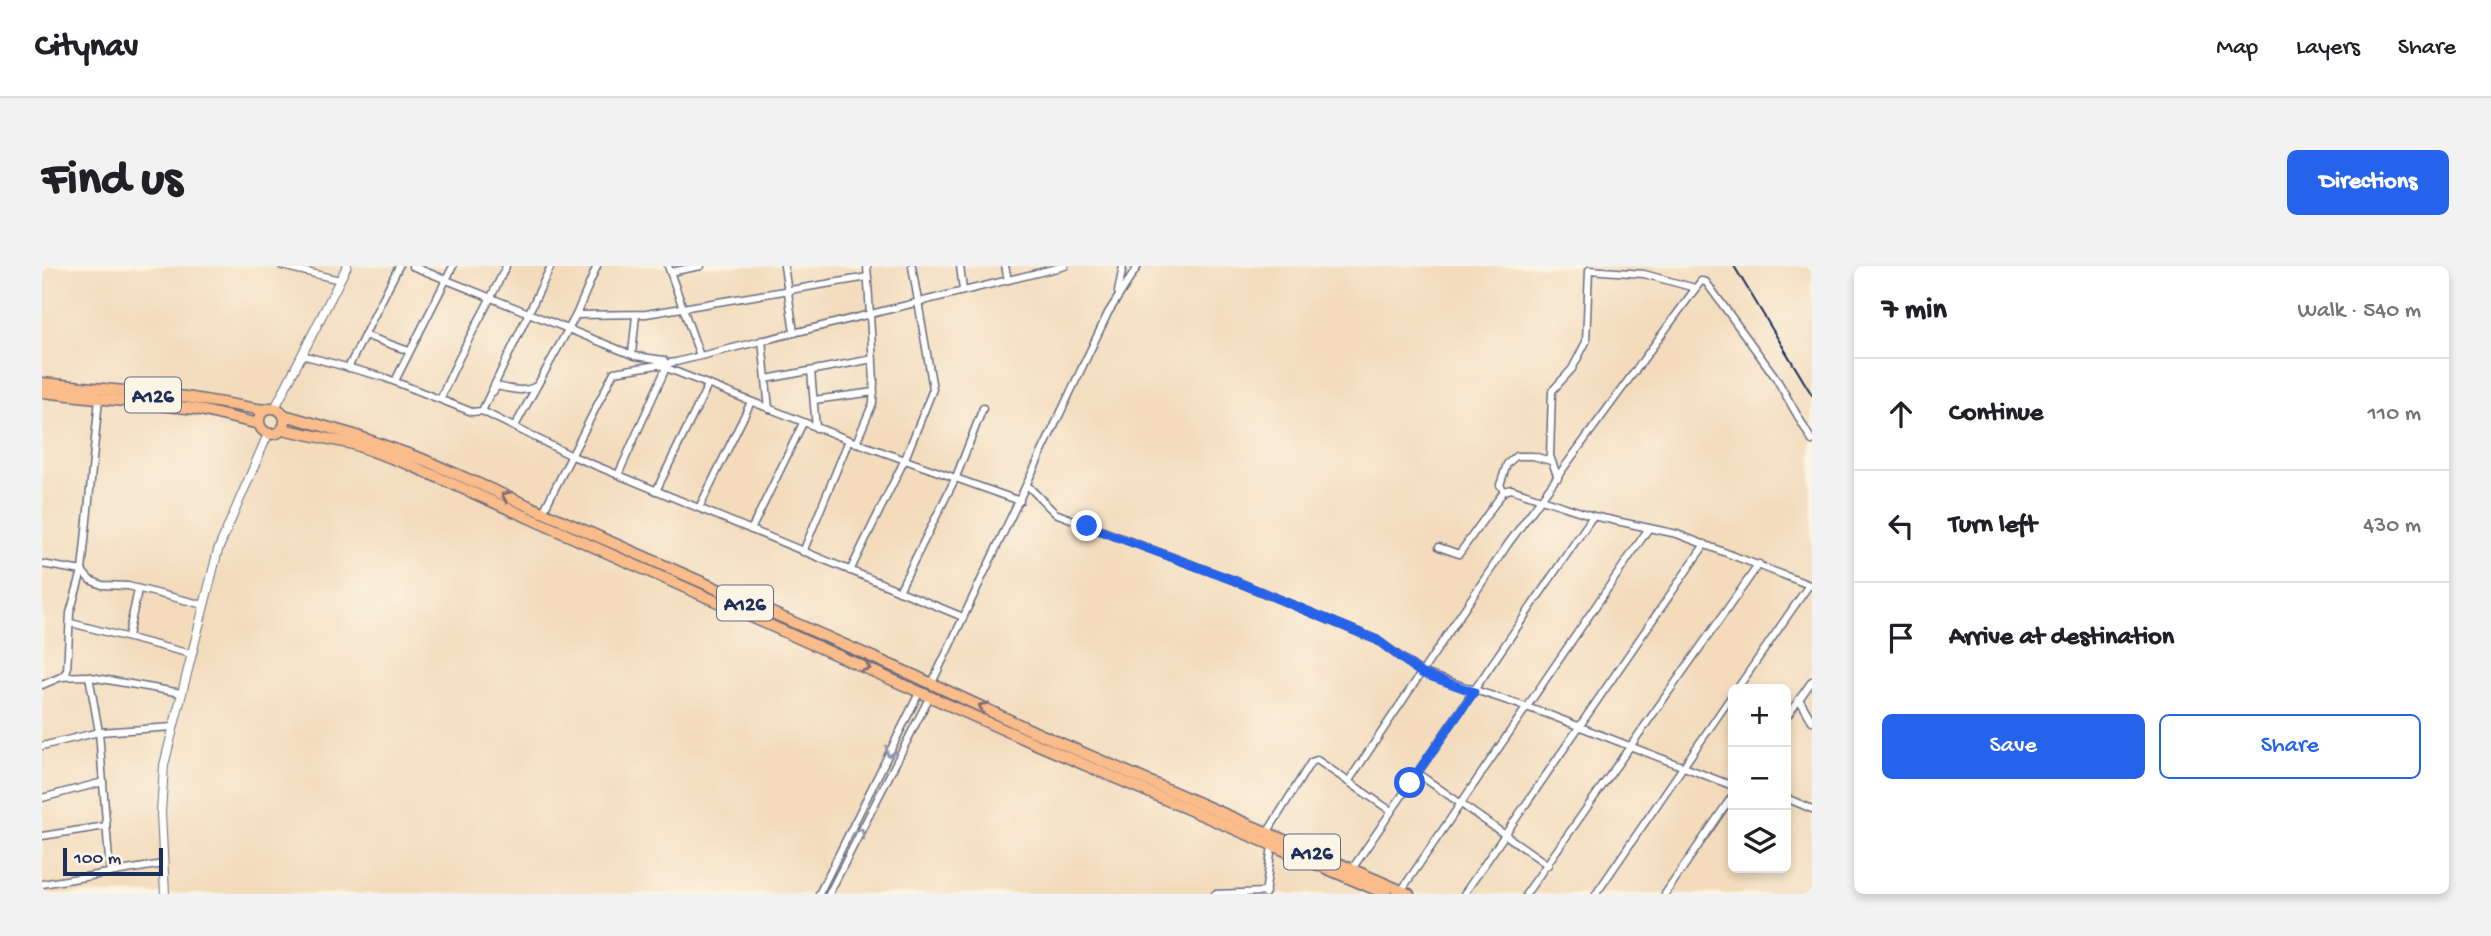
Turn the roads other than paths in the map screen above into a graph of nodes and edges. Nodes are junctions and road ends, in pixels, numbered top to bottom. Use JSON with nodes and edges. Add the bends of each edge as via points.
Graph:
{"nodes":[{"id":1,"x":282,"y":266,"type":"edge"},
{"id":2,"x":347,"y":266,"type":"edge"},
{"id":3,"x":399,"y":266,"type":"edge"},
{"id":4,"x":412,"y":266,"type":"edge"},
{"id":5,"x":453,"y":266,"type":"edge"},
{"id":6,"x":506,"y":266,"type":"edge"},
{"id":7,"x":551,"y":266,"type":"edge"},
{"id":8,"x":597,"y":266,"type":"edge"},
{"id":9,"x":701,"y":266,"type":"edge"},
{"id":10,"x":784,"y":266,"type":"edge"},
{"id":11,"x":867,"y":266,"type":"edge"},
{"id":12,"x":912,"y":266,"type":"edge"},
{"id":13,"x":960,"y":266,"type":"edge"},
{"id":14,"x":1005,"y":266,"type":"edge"},
{"id":15,"x":1065,"y":266,"type":"edge"},
{"id":16,"x":1123,"y":266,"type":"edge"},
{"id":17,"x":1138,"y":266,"type":"edge"},
{"id":18,"x":1050,"y":268,"type":"edge"},
{"id":19,"x":669,"y":269,"type":"edge"},
{"id":20,"x":868,"y":277,"type":"junction"},
{"id":21,"x":340,"y":280,"type":"junction"},
{"id":22,"x":446,"y":280,"type":"junction"},
{"id":23,"x":1008,"y":280,"type":"junction"},
{"id":24,"x":1695,"y":288,"type":"junction"},
{"id":25,"x":788,"y":290,"type":"junction"},
{"id":26,"x":963,"y":290,"type":"junction"},
{"id":27,"x":1117,"y":294,"type":"junction"},
{"id":28,"x":493,"y":297,"type":"junction"},
{"id":29,"x":916,"y":302,"type":"junction"},
{"id":30,"x":683,"y":308,"type":"junction"},
{"id":31,"x":530,"y":311,"type":"junction"},
{"id":32,"x":869,"y":314,"type":"junction"},
{"id":33,"x":576,"y":315,"type":"junction"},
{"id":34,"x":636,"y":315,"type":"junction"},
{"id":35,"x":569,"y":327,"type":"junction"},
{"id":36,"x":794,"y":332,"type":"junction"},
{"id":37,"x":364,"y":335,"type":"junction"},
{"id":38,"x":762,"y":340,"type":"junction"},
{"id":39,"x":409,"y":351,"type":"junction"},
{"id":40,"x":632,"y":354,"type":"junction"},
{"id":41,"x":302,"y":355,"type":"junction"},
{"id":42,"x":700,"y":356,"type":"junction"},
{"id":43,"x":873,"y":359,"type":"junction"},
{"id":44,"x":676,"y":362,"type":"junction"},
{"id":45,"x":656,"y":364,"type":"junction"},
{"id":46,"x":348,"y":368,"type":"junction"},
{"id":47,"x":666,"y":369,"type":"junction"},
{"id":48,"x":811,"y":371,"type":"junction"},
{"id":49,"x":766,"y":379,"type":"junction"},
{"id":50,"x":395,"y":382,"type":"junction"},
{"id":51,"x":42,"y":383,"type":"edge"},
{"id":52,"x":539,"y":383,"type":"junction"},
{"id":53,"x":708,"y":385,"type":"junction"},
{"id":54,"x":874,"y":391,"type":"junction"},
{"id":55,"x":42,"y":392,"type":"edge"},
{"id":56,"x":441,"y":398,"type":"junction"},
{"id":57,"x":99,"y":399,"type":"junction"},
{"id":58,"x":814,"y":400,"type":"junction"},
{"id":59,"x":751,"y":402,"type":"junction"},
{"id":60,"x":983,"y":408,"type":"dead end"},
{"id":61,"x":769,"y":409,"type":"junction"},
{"id":62,"x":275,"y":411,"type":"junction"},
{"id":63,"x":482,"y":411,"type":"junction"},
{"id":64,"x":803,"y":423,"type":"junction"},
{"id":65,"x":259,"y":424,"type":"junction"},
{"id":66,"x":515,"y":426,"type":"junction"},
{"id":67,"x":816,"y":428,"type":"junction"},
{"id":68,"x":282,"y":429,"type":"junction"},
{"id":69,"x":268,"y":433,"type":"junction"},
{"id":70,"x":849,"y":440,"type":"junction"},
{"id":71,"x":1812,"y":441,"type":"edge"},
{"id":72,"x":856,"y":443,"type":"junction"},
{"id":73,"x":569,"y":454,"type":"junction"},
{"id":74,"x":905,"y":459,"type":"junction"},
{"id":75,"x":1551,"y":461,"type":"junction"},
{"id":76,"x":618,"y":475,"type":"junction"},
{"id":77,"x":956,"y":477,"type":"junction"},
{"id":78,"x":1558,"y":478,"type":"junction"},
{"id":79,"x":1028,"y":486,"type":"junction"},
{"id":80,"x":656,"y":491,"type":"junction"},
{"id":81,"x":1504,"y":491,"type":"junction"},
{"id":82,"x":1020,"y":501,"type":"junction"},
{"id":83,"x":1541,"y":501,"type":"junction"},
{"id":84,"x":699,"y":508,"type":"junction"},
{"id":85,"x":543,"y":512,"type":"junction"},
{"id":86,"x":1593,"y":516,"type":"junction"},
{"id":87,"x":1649,"y":528,"type":"junction"},
{"id":88,"x":751,"y":530,"type":"junction"},
{"id":89,"x":1705,"y":544,"type":"junction"},
{"id":90,"x":1439,"y":547,"type":"dead end"},
{"id":91,"x":803,"y":552,"type":"junction"},
{"id":92,"x":42,"y":564,"type":"edge"},
{"id":93,"x":1759,"y":564,"type":"junction"},
{"id":94,"x":82,"y":571,"type":"junction"},
{"id":95,"x":850,"y":571,"type":"junction"},
{"id":96,"x":1810,"y":586,"type":"edge"},
{"id":97,"x":138,"y":590,"type":"junction"},
{"id":98,"x":899,"y":591,"type":"junction"},
{"id":99,"x":204,"y":605,"type":"junction"},
{"id":100,"x":962,"y":617,"type":"junction"},
{"id":101,"x":71,"y":623,"type":"junction"},
{"id":102,"x":128,"y":636,"type":"junction"},
{"id":103,"x":191,"y":654,"type":"junction"},
{"id":104,"x":1421,"y":673,"type":"junction"},
{"id":105,"x":89,"y":676,"type":"junction"},
{"id":106,"x":61,"y":677,"type":"junction"},
{"id":107,"x":1812,"y":681,"type":"edge"},
{"id":108,"x":932,"y":683,"type":"junction"},
{"id":109,"x":1741,"y":684,"type":"edge"},
{"id":110,"x":42,"y":685,"type":"edge"},
{"id":111,"x":1474,"y":692,"type":"junction"},
{"id":112,"x":181,"y":693,"type":"junction"},
{"id":113,"x":925,"y":693,"type":"junction"},
{"id":114,"x":1799,"y":699,"type":"junction"},
{"id":115,"x":1728,"y":701,"type":"edge"},
{"id":116,"x":1526,"y":707,"type":"junction"},
{"id":117,"x":1791,"y":711,"type":"edge"},
{"id":118,"x":1812,"y":721,"type":"edge"},
{"id":119,"x":173,"y":727,"type":"junction"},
{"id":120,"x":1578,"y":727,"type":"junction"},
{"id":121,"x":99,"y":732,"type":"junction"},
{"id":122,"x":42,"y":746,"type":"edge"},
{"id":123,"x":1630,"y":747,"type":"junction"},
{"id":124,"x":1683,"y":767,"type":"junction"},
{"id":125,"x":1417,"y":773,"type":"junction"},
{"id":126,"x":103,"y":782,"type":"junction"},
{"id":127,"x":1348,"y":782,"type":"junction"},
{"id":128,"x":1728,"y":784,"type":"edge"},
{"id":129,"x":42,"y":798,"type":"edge"},
{"id":130,"x":1791,"y":800,"type":"edge"},
{"id":131,"x":1728,"y":803,"type":"edge"},
{"id":132,"x":1461,"y":804,"type":"junction"},
{"id":133,"x":1199,"y":808,"type":"junction"},
{"id":134,"x":1812,"y":809,"type":"edge"},
{"id":135,"x":1391,"y":811,"type":"junction"},
{"id":136,"x":1213,"y":815,"type":"junction"},
{"id":137,"x":106,"y":826,"type":"junction"},
{"id":138,"x":1268,"y":833,"type":"junction"},
{"id":139,"x":1504,"y":834,"type":"junction"},
{"id":140,"x":42,"y":836,"type":"edge"},
{"id":141,"x":1272,"y":846,"type":"junction"},
{"id":142,"x":163,"y":864,"type":"junction"},
{"id":143,"x":1548,"y":865,"type":"junction"},
{"id":144,"x":1352,"y":869,"type":"junction"},
{"id":145,"x":110,"y":873,"type":"junction"},
{"id":146,"x":42,"y":884,"type":"edge"},
{"id":147,"x":1405,"y":892,"type":"edge"},
{"id":148,"x":1265,"y":893,"type":"edge"},
{"id":149,"x":165,"y":894,"type":"edge"},
{"id":150,"x":819,"y":894,"type":"edge"},
{"id":151,"x":829,"y":894,"type":"edge"},
{"id":152,"x":1215,"y":894,"type":"edge"},
{"id":153,"x":1386,"y":894,"type":"edge"},
{"id":154,"x":1464,"y":894,"type":"edge"},
{"id":155,"x":1526,"y":894,"type":"edge"},
{"id":156,"x":1596,"y":894,"type":"edge"},
{"id":157,"x":1665,"y":894,"type":"edge"}],
"edges":[{"from":1,"to":21,"type":"street"},
{"from":2,"to":21,"type":"street"},
{"from":3,"to":37,"type":"street"},
{"from":4,"to":22,"type":"street"},
{"from":5,"to":22,"type":"street"},
{"from":6,"to":28,"type":"street"},
{"from":7,"to":31,"type":"street"},
{"from":8,"to":33,"type":"street"},
{"from":9,"to":19,"type":"street"},
{"from":10,"to":25,"type":"street"},
{"from":11,"to":20,"type":"street"},
{"from":12,"to":29,"type":"street"},
{"from":13,"to":26,"type":"street"},
{"from":14,"to":23,"type":"street"},
{"from":15,"to":18,"type":"street"},
{"from":16,"to":27,"type":"street"},
{"from":17,"to":27,"type":"street"},
{"from":18,"to":23,"type":"street"},
{"from":19,"to":30,"type":"street"},
{"from":20,"to":25,"type":"street"},
{"from":20,"to":32,"type":"street"},
{"from":21,"to":41,"type":"street"},
{"from":22,"to":28,"type":"street"},
{"from":22,"to":39,"type":"street"},
{"from":23,"to":26,"type":"street"},
{"from":24,"to":71,"type":"street","via":[[1706,282],[1776,379]]},
{"from":24,"to":75,"type":"street","via":[[1644,274],[1589,271],[1586,342],[1572,369],[1552,391]]},
{"from":24,"to":78,"type":"street"},
{"from":25,"to":30,"type":"street"},
{"from":25,"to":36,"type":"street"},
{"from":26,"to":29,"type":"street"},
{"from":27,"to":79,"type":"street"},
{"from":28,"to":31,"type":"street"},
{"from":28,"to":56,"type":"street"},
{"from":29,"to":32,"type":"street"},
{"from":29,"to":74,"type":"street","via":[[933,389]]},
{"from":30,"to":34,"type":"street"},
{"from":30,"to":42,"type":"street"},
{"from":31,"to":35,"type":"street"},
{"from":31,"to":63,"type":"street"},
{"from":32,"to":36,"type":"street"},
{"from":32,"to":43,"type":"street"},
{"from":33,"to":34,"type":"street"},
{"from":33,"to":35,"type":"street"},
{"from":34,"to":40,"type":"street"},
{"from":35,"to":40,"type":"street"},
{"from":35,"to":52,"type":"street"},
{"from":36,"to":38,"type":"street"},
{"from":37,"to":39,"type":"street"},
{"from":37,"to":46,"type":"street"},
{"from":38,"to":42,"type":"street"},
{"from":38,"to":49,"type":"street"},
{"from":39,"to":50,"type":"street"},
{"from":40,"to":44,"type":"street"},
{"from":41,"to":46,"type":"street"},
{"from":41,"to":62,"type":"street"},
{"from":42,"to":44,"type":"street"},
{"from":43,"to":48,"type":"street"},
{"from":43,"to":54,"type":"street"},
{"from":44,"to":45,"type":"street"},
{"from":45,"to":47,"type":"street"},
{"from":45,"to":73,"type":"street","via":[[614,372]]},
{"from":46,"to":50,"type":"street"},
{"from":47,"to":53,"type":"street"},
{"from":47,"to":76,"type":"street"},
{"from":48,"to":49,"type":"street"},
{"from":48,"to":58,"type":"street"},
{"from":49,"to":61,"type":"street"},
{"from":50,"to":56,"type":"street"},
{"from":51,"to":62,"type":"highway","number":"A126"},
{"from":52,"to":63,"type":"street","via":[[530,390],[497,386]]},
{"from":52,"to":66,"type":"street"},
{"from":53,"to":59,"type":"street"},
{"from":53,"to":80,"type":"street"},
{"from":54,"to":58,"type":"street"},
{"from":54,"to":72,"type":"street"},
{"from":55,"to":57,"type":"highway","number":"A126"},
{"from":56,"to":63,"type":"street","via":[[463,409]]},
{"from":57,"to":65,"type":"highway","number":"A126","via":[[196,409]]},
{"from":57,"to":94,"type":"street"},
{"from":58,"to":67,"type":"street"},
{"from":59,"to":61,"type":"street"},
{"from":59,"to":84,"type":"street"},
{"from":60,"to":77,"type":"street"},
{"from":61,"to":64,"type":"street"},
{"from":62,"to":65,"type":"highway"},
{"from":62,"to":68,"type":"highway"},
{"from":85,"to":62,"type":"highway","number":"A126","one_way":true,"via":[[397,449]]},
{"from":63,"to":66,"type":"street"},
{"from":64,"to":67,"type":"street"},
{"from":64,"to":88,"type":"street"},
{"from":65,"to":69,"type":"highway"},
{"from":66,"to":73,"type":"street"},
{"from":67,"to":70,"type":"street"},
{"from":68,"to":69,"type":"highway","number":"A126"},
{"from":68,"to":113,"type":"highway","number":"A126","one_way":true,"via":[[353,444],[408,464]]},
{"from":69,"to":99,"type":"street","via":[[225,531]]},
{"from":70,"to":72,"type":"street"},
{"from":70,"to":91,"type":"street"},
{"from":72,"to":74,"type":"street"},
{"from":73,"to":76,"type":"street"},
{"from":73,"to":85,"type":"street"},
{"from":74,"to":77,"type":"street"},
{"from":74,"to":95,"type":"street"},
{"from":75,"to":78,"type":"street"},
{"from":75,"to":81,"type":"street","via":[[1516,456],[1507,464],[1500,485]]},
{"from":76,"to":80,"type":"street"},
{"from":77,"to":82,"type":"street"},
{"from":77,"to":98,"type":"street"},
{"from":78,"to":83,"type":"street"},
{"from":79,"to":82,"type":"street"},
{"from":79,"to":104,"type":"street","via":[[1055,513],[1377,640]]},
{"from":80,"to":84,"type":"street"},
{"from":81,"to":83,"type":"street","via":[[1511,489]]},
{"from":81,"to":90,"type":"street","via":[[1459,554]]},
{"from":82,"to":100,"type":"street"},
{"from":83,"to":86,"type":"street"},
{"from":83,"to":104,"type":"street"},
{"from":84,"to":88,"type":"street"},
{"from":85,"to":108,"type":"highway","number":"A126"},
{"from":86,"to":87,"type":"street"},
{"from":86,"to":111,"type":"street"},
{"from":87,"to":89,"type":"street"},
{"from":87,"to":116,"type":"street"},
{"from":88,"to":91,"type":"street"},
{"from":89,"to":93,"type":"street"},
{"from":89,"to":120,"type":"street"},
{"from":91,"to":95,"type":"street"},
{"from":92,"to":94,"type":"street"},
{"from":93,"to":96,"type":"street"},
{"from":93,"to":123,"type":"street"},
{"from":94,"to":97,"type":"street","via":[[102,585]]},
{"from":94,"to":101,"type":"street"},
{"from":95,"to":98,"type":"street"},
{"from":96,"to":109,"type":"street"},
{"from":97,"to":99,"type":"street"},
{"from":97,"to":102,"type":"street"},
{"from":98,"to":100,"type":"street"},
{"from":99,"to":103,"type":"street"},
{"from":100,"to":108,"type":"street"},
{"from":101,"to":102,"type":"street"},
{"from":101,"to":106,"type":"street","via":[[67,671]]},
{"from":102,"to":103,"type":"street"},
{"from":103,"to":112,"type":"street"},
{"from":104,"to":111,"type":"street"},
{"from":104,"to":127,"type":"street"},
{"from":105,"to":106,"type":"street"},
{"from":105,"to":112,"type":"street"},
{"from":105,"to":121,"type":"street"},
{"from":106,"to":110,"type":"street"},
{"from":107,"to":114,"type":"street"},
{"from":133,"to":108,"type":"highway","number":"A126","one_way":true},
{"from":111,"to":116,"type":"street"},
{"from":111,"to":125,"type":"street"},
{"from":112,"to":119,"type":"street"},
{"from":113,"to":133,"type":"highway","number":"A126"},
{"from":113,"to":150,"type":"street","one_way":true},
{"from":151,"to":113,"type":"street","one_way":true},
{"from":114,"to":117,"type":"street"},
{"from":114,"to":118,"type":"street"},
{"from":115,"to":124,"type":"street"},
{"from":116,"to":120,"type":"street"},
{"from":116,"to":132,"type":"street"},
{"from":119,"to":121,"type":"street"},
{"from":119,"to":142,"type":"street","via":[[162,779]]},
{"from":120,"to":123,"type":"street"},
{"from":120,"to":139,"type":"street"},
{"from":121,"to":122,"type":"street"},
{"from":121,"to":126,"type":"street"},
{"from":123,"to":124,"type":"street"},
{"from":123,"to":143,"type":"street"},
{"from":124,"to":128,"type":"street"},
{"from":124,"to":156,"type":"street"},
{"from":125,"to":132,"type":"street"},
{"from":125,"to":135,"type":"street"},
{"from":126,"to":129,"type":"street"},
{"from":126,"to":137,"type":"street"},
{"from":127,"to":135,"type":"street"},
{"from":127,"to":138,"type":"street","via":[[1317,760],[1311,762]]},
{"from":130,"to":134,"type":"street"},
{"from":131,"to":157,"type":"street"},
{"from":132,"to":139,"type":"street"},
{"from":132,"to":147,"type":"street"},
{"from":133,"to":136,"type":"highway","number":"A126"},
{"from":135,"to":144,"type":"street"},
{"from":136,"to":138,"type":"highway","number":"A126"},
{"from":136,"to":141,"type":"highway","number":"A126"},
{"from":137,"to":140,"type":"street"},
{"from":137,"to":145,"type":"street"},
{"from":138,"to":144,"type":"highway","number":"A126"},
{"from":139,"to":143,"type":"street"},
{"from":139,"to":154,"type":"street"},
{"from":141,"to":148,"type":"street"},
{"from":141,"to":153,"type":"highway","number":"A126"},
{"from":142,"to":145,"type":"street"},
{"from":142,"to":149,"type":"street"},
{"from":143,"to":155,"type":"street"},
{"from":144,"to":147,"type":"highway","number":"A126"},
{"from":145,"to":146,"type":"street"},
{"from":148,"to":152,"type":"street"}]}
